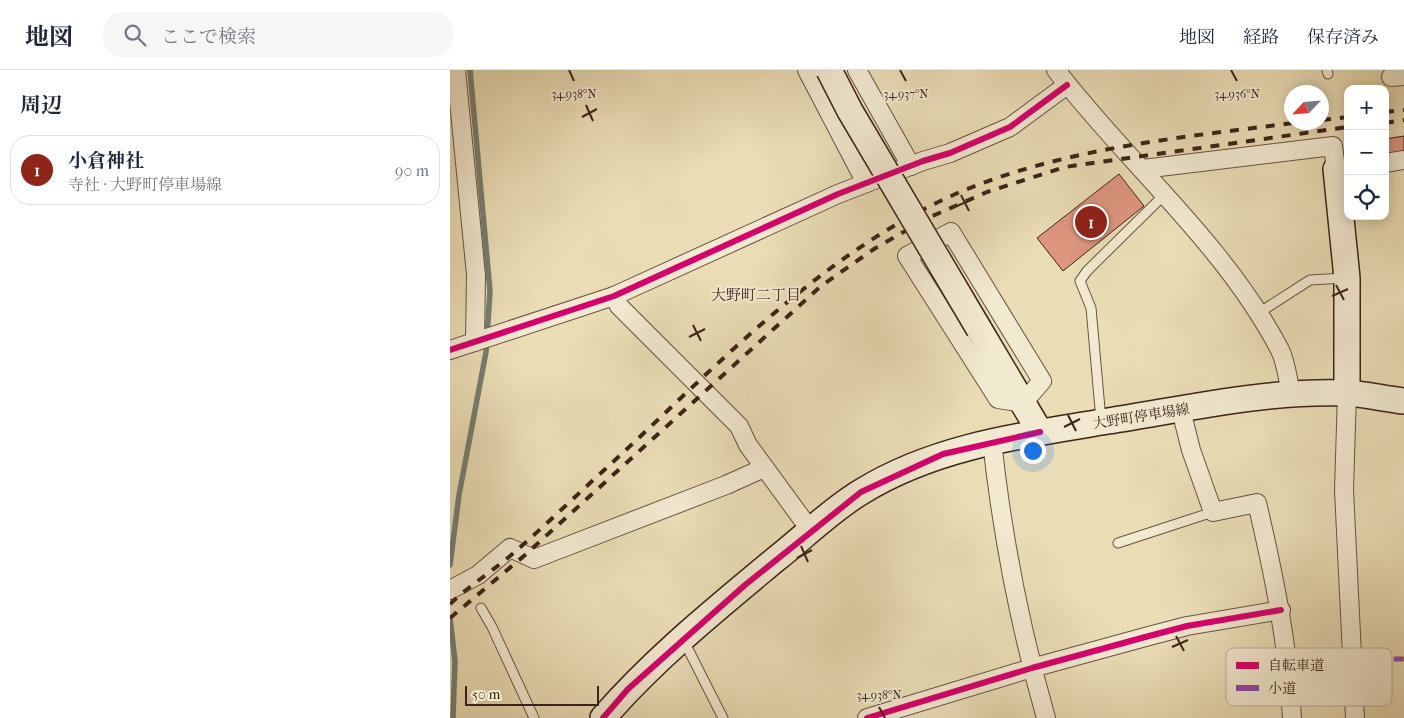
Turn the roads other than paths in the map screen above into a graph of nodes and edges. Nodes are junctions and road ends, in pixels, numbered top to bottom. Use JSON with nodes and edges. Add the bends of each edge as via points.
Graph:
{"nodes":[{"id":1,"x":456,"y":70,"type":"edge"},
{"id":2,"x":807,"y":70,"type":"edge"},
{"id":3,"x":829,"y":70,"type":"edge"},
{"id":4,"x":857,"y":70,"type":"edge"},
{"id":5,"x":1056,"y":70,"type":"edge"},
{"id":6,"x":1068,"y":85,"type":"junction"},
{"id":7,"x":1404,"y":160,"type":"edge"},
{"id":8,"x":1389,"y":162,"type":"edge"},
{"id":9,"x":911,"y":166,"type":"junction"},
{"id":10,"x":1342,"y":168,"type":"edge"},
{"id":11,"x":1143,"y":169,"type":"junction"},
{"id":12,"x":866,"y":183,"type":"junction"},
{"id":13,"x":1164,"y":195,"type":"junction"},
{"id":14,"x":1347,"y":278,"type":"junction"},
{"id":15,"x":614,"y":296,"type":"junction"},
{"id":16,"x":1257,"y":314,"type":"junction"},
{"id":17,"x":484,"y":338,"type":"junction"},
{"id":18,"x":450,"y":350,"type":"edge"},
{"id":19,"x":1291,"y":394,"type":"junction"},
{"id":20,"x":1347,"y":394,"type":"junction"},
{"id":21,"x":1404,"y":401,"type":"edge"},
{"id":22,"x":1023,"y":403,"type":"junction"},
{"id":23,"x":1181,"y":410,"type":"junction"},
{"id":24,"x":1102,"y":422,"type":"junction"},
{"id":25,"x":1040,"y":432,"type":"junction"},
{"id":26,"x":992,"y":442,"type":"junction"},
{"id":27,"x":764,"y":468,"type":"junction"},
{"id":28,"x":1213,"y":512,"type":"junction"},
{"id":29,"x":810,"y":531,"type":"junction"},
{"id":30,"x":1118,"y":543,"type":"dead end"},
{"id":31,"x":451,"y":590,"type":"edge"},
{"id":32,"x":481,"y":608,"type":"dead end"},
{"id":33,"x":1281,"y":610,"type":"junction"},
{"id":34,"x":682,"y":641,"type":"junction"},
{"id":35,"x":1287,"y":648,"type":"edge"},
{"id":36,"x":1351,"y":648,"type":"edge"},
{"id":37,"x":1032,"y":668,"type":"junction"},
{"id":38,"x":534,"y":718,"type":"edge"},
{"id":39,"x":603,"y":718,"type":"edge"},
{"id":40,"x":723,"y":718,"type":"edge"},
{"id":41,"x":867,"y":718,"type":"edge"},
{"id":42,"x":1046,"y":718,"type":"edge"}],
"edges":[{"from":1,"to":17,"type":"street"},
{"from":2,"to":12,"type":"street"},
{"from":3,"to":22,"type":"main road","bridge":true},
{"from":4,"to":9,"type":"street"},
{"from":5,"to":6,"type":"street"},
{"from":6,"to":9,"type":"street","via":[[1010,127],[950,154]]},
{"from":6,"to":11,"type":"street"},
{"from":7,"to":8,"type":"street"},
{"from":9,"to":12,"type":"street"},
{"from":10,"to":11,"type":"street","via":[[1333,146]]},
{"from":10,"to":14,"type":"main road"},
{"from":11,"to":13,"type":"street"},
{"from":12,"to":15,"type":"street"},
{"from":13,"to":16,"type":"street","via":[[1244,293]]},
{"from":13,"to":24,"type":"lane","via":[[1080,281],[1091,308]]},
{"from":14,"to":16,"type":"lane","via":[[1310,280]]},
{"from":14,"to":20,"type":"main road"},
{"from":15,"to":17,"type":"street"},
{"from":15,"to":27,"type":"street","via":[[620,306],[739,426]]},
{"from":16,"to":19,"type":"street","via":[[1280,351]]},
{"from":17,"to":18,"type":"street"},
{"from":19,"to":20,"type":"main road","name":"大野町停車場線"},
{"from":19,"to":23,"type":"main road","name":"大野町停車場線"},
{"from":20,"to":21,"type":"main road","name":"大野町停車場線"},
{"from":20,"to":36,"type":"street","via":[[1344,490]]},
{"from":22,"to":22,"type":"street","via":[[998,399],[906,256],[951,232],[1042,381]]},
{"from":22,"to":25,"type":"main road"},
{"from":23,"to":24,"type":"main road","name":"大野町停車場線"},
{"from":23,"to":28,"type":"street"},
{"from":24,"to":25,"type":"main road","name":"大野町停車場線"},
{"from":25,"to":26,"type":"main road","name":"大野町停車場線"},
{"from":26,"to":29,"type":"main road","name":"大野町停車場線","via":[[943,454],[888,478],[861,492]]},
{"from":26,"to":37,"type":"street","via":[[999,501]]},
{"from":27,"to":29,"type":"street"},
{"from":27,"to":31,"type":"street","via":[[726,486],[534,559],[510,548],[478,575]]},
{"from":28,"to":30,"type":"lane"},
{"from":28,"to":33,"type":"street","via":[[1256,503]]},
{"from":29,"to":34,"type":"main road","name":"大野町停車場線"},
{"from":32,"to":38,"type":"lane"},
{"from":33,"to":35,"type":"street"},
{"from":33,"to":37,"type":"street","via":[[1187,626]]},
{"from":34,"to":39,"type":"main road","name":"大野町停車場線","via":[[628,689]]},
{"from":34,"to":40,"type":"lane"},
{"from":37,"to":41,"type":"street"},
{"from":37,"to":42,"type":"street"}]}
